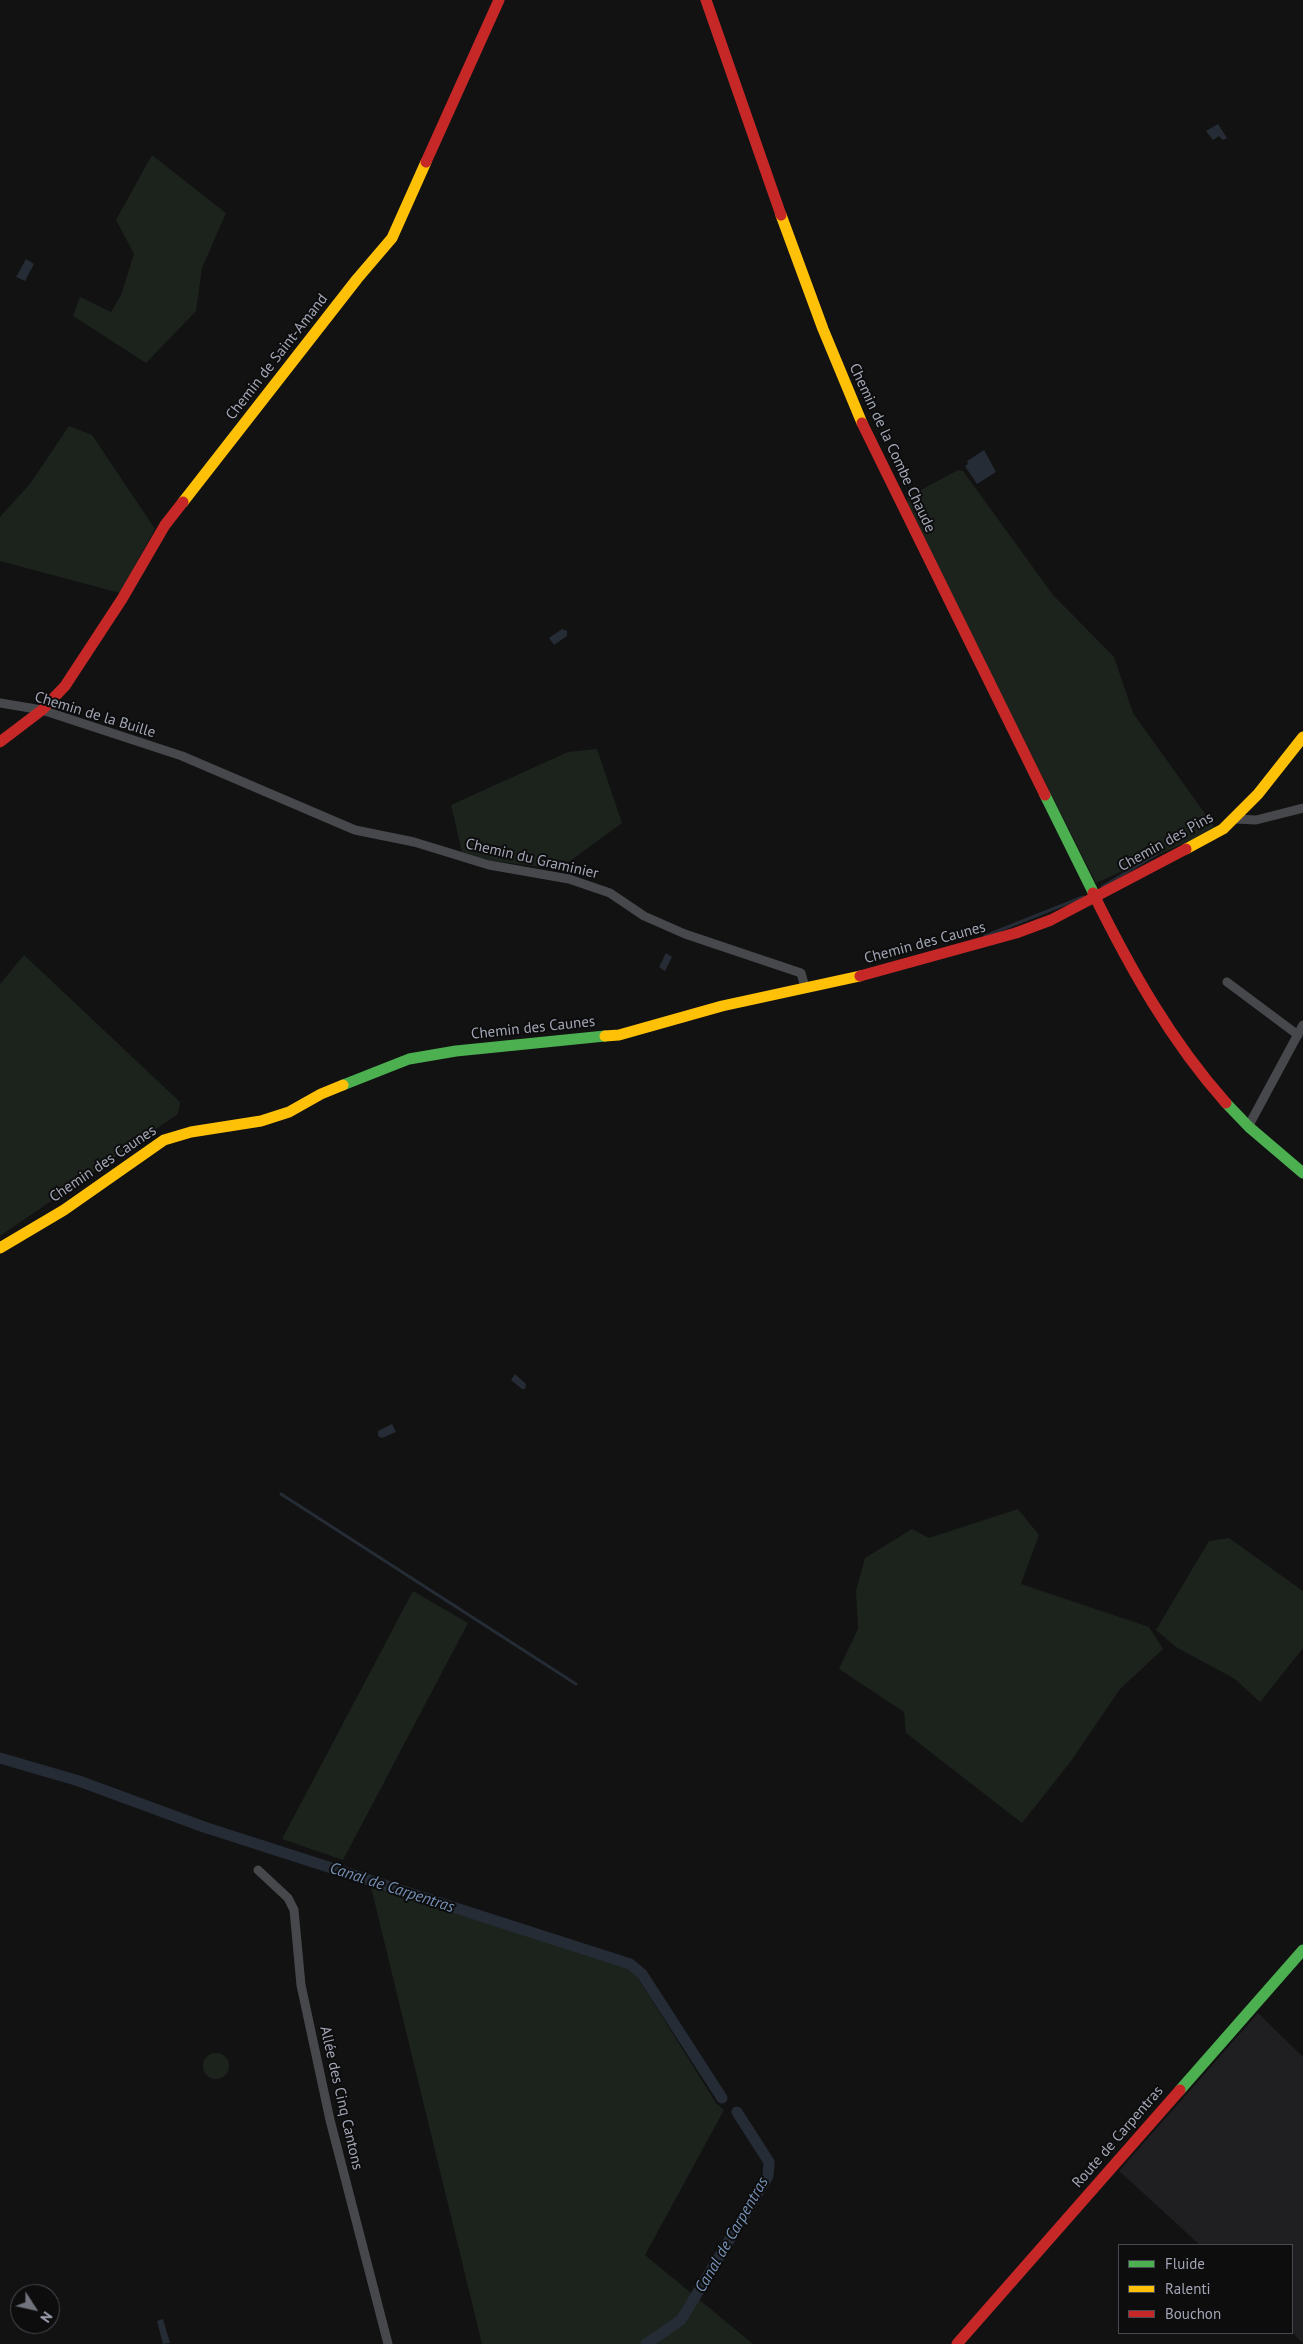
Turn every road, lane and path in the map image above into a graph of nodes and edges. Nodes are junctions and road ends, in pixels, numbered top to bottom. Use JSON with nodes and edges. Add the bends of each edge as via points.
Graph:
{"nodes":[{"id":1,"x":499,"y":0,"type":"edge"},
{"id":2,"x":706,"y":0,"type":"edge"},
{"id":3,"x":0,"y":703,"type":"edge"},
{"id":4,"x":42,"y":710,"type":"junction"},
{"id":5,"x":1303,"y":737,"type":"edge"},
{"id":6,"x":0,"y":742,"type":"edge"},
{"id":7,"x":182,"y":756,"type":"joint"},
{"id":8,"x":1303,"y":808,"type":"edge"},
{"id":9,"x":1235,"y":819,"type":"junction"},
{"id":10,"x":1094,"y":894,"type":"junction"},
{"id":11,"x":1227,"y":982,"type":"dead end"},
{"id":12,"x":805,"y":987,"type":"junction"},
{"id":13,"x":1303,"y":1025,"type":"edge"},
{"id":14,"x":1298,"y":1035,"type":"junction"},
{"id":15,"x":1249,"y":1125,"type":"junction"},
{"id":16,"x":1303,"y":1173,"type":"edge"},
{"id":17,"x":0,"y":1248,"type":"edge"},
{"id":18,"x":258,"y":1870,"type":"dead end"},
{"id":19,"x":1303,"y":1950,"type":"edge"},
{"id":20,"x":388,"y":2344,"type":"edge"},
{"id":21,"x":957,"y":2344,"type":"edge"}],
"edges":[{"from":1,"to":4,"type":"street","name":"Chemin de Saint-Amand","via":[[392,238],[165,525],[122,599],[65,686]]},
{"from":2,"to":10,"type":"street","name":"Chemin de la Combe Chaude","via":[[836,366]]},
{"from":3,"to":4,"type":"street","name":"Chemin de la Buille"},
{"from":4,"to":6,"type":"street","name":"Chemin de Saint-Amand"},
{"from":4,"to":7,"type":"street","name":"Chemin de la Buille"},
{"from":5,"to":9,"type":"street","name":"Chemin des Pins"},
{"from":7,"to":12,"type":"street","name":"Chemin du Graminier","via":[[355,830],[414,842],[489,865],[562,877],[610,893],[644,916],[685,934],[801,973]]},
{"from":8,"to":9,"type":"street","via":[[1256,820]]},
{"from":9,"to":10,"type":"street","name":"Chemin des Pins","via":[[1205,840]]},
{"from":10,"to":12,"type":"street","name":"Chemin des Caunes","via":[[1051,920],[998,939],[842,981]]},
{"from":10,"to":15,"type":"street","name":"Chemin de la Combe Chaude","via":[[1154,1009],[1178,1045],[1233,1111]]},
{"from":11,"to":14,"type":"street"},
{"from":12,"to":17,"type":"street","name":"Chemin des Caunes","via":[[619,1035],[456,1051],[409,1059],[321,1094],[289,1112],[261,1121],[191,1132],[164,1140],[64,1210]]},
{"from":13,"to":14,"type":"street"},
{"from":14,"to":15,"type":"street"},
{"from":15,"to":16,"type":"street","name":"Chemin de la Combe Chaude"},
{"from":18,"to":20,"type":"street","name":"Allée des Cinq Cantons","via":[[288,1898],[294,1910],[301,1986],[330,2120]]},
{"from":19,"to":21,"type":"street","name":"Route de Carpentras"}]}
